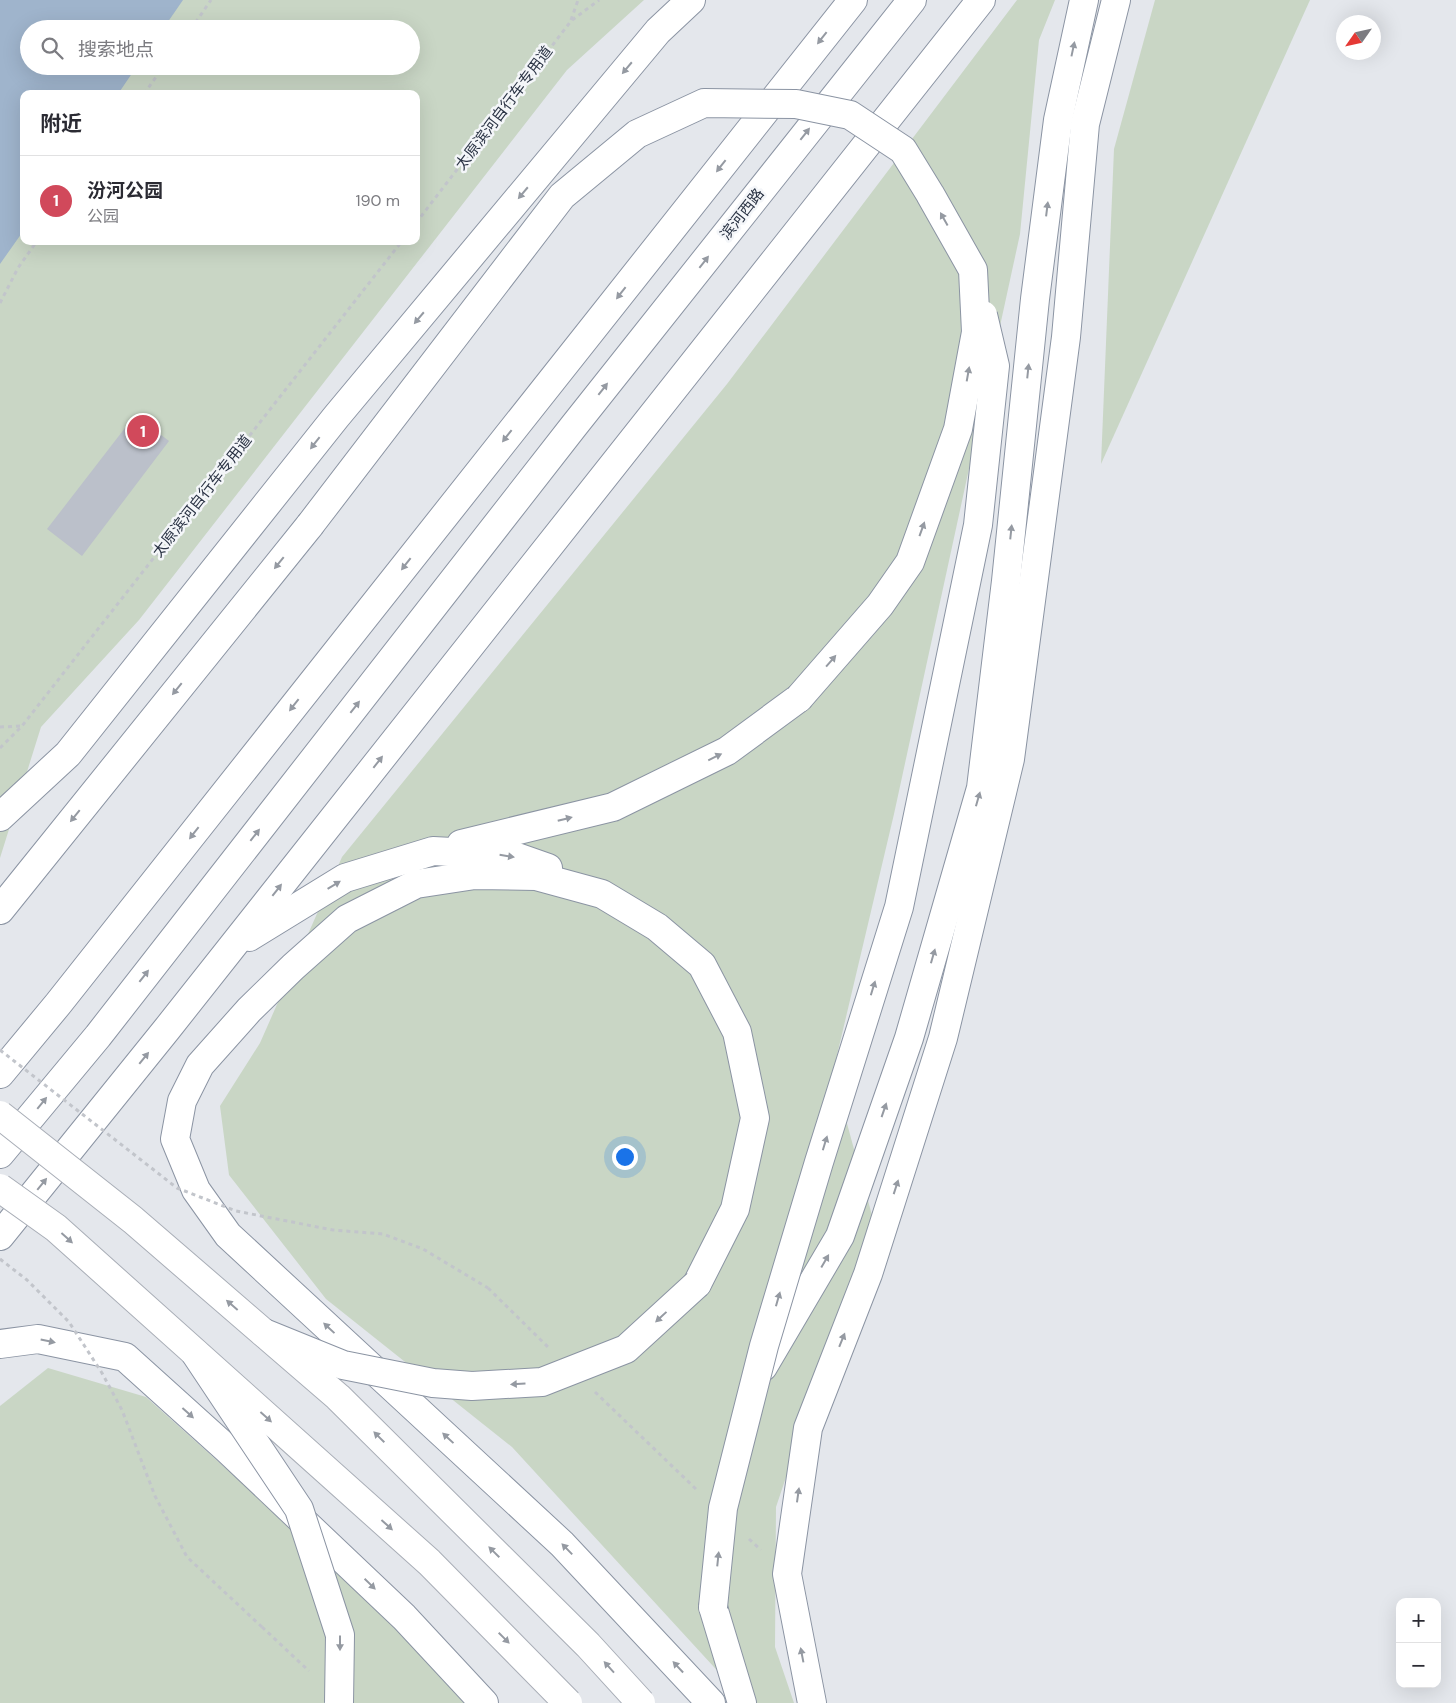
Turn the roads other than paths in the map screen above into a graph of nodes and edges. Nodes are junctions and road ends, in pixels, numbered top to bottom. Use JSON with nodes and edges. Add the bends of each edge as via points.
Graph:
{"nodes":[{"id":1,"x":690,"y":0,"type":"edge"},
{"id":2,"x":853,"y":0,"type":"edge"},
{"id":3,"x":912,"y":0,"type":"edge"},
{"id":4,"x":981,"y":0,"type":"edge"},
{"id":5,"x":1084,"y":0,"type":"edge"},
{"id":6,"x":1116,"y":0,"type":"edge"},
{"id":7,"x":973,"y":270,"type":"junction"},
{"id":8,"x":0,"y":817,"type":"edge"},
{"id":9,"x":433,"y":851,"type":"junction"},
{"id":10,"x":0,"y":910,"type":"edge"},
{"id":11,"x":657,"y":927,"type":"junction"},
{"id":12,"x":232,"y":947,"type":"junction"},
{"id":13,"x":35,"y":1032,"type":"junction"},
{"id":14,"x":0,"y":1057,"type":"edge"},
{"id":15,"x":0,"y":1074,"type":"edge"},
{"id":16,"x":0,"y":1115,"type":"edge"},
{"id":17,"x":0,"y":1154,"type":"edge"},
{"id":18,"x":0,"y":1188,"type":"edge"},
{"id":19,"x":0,"y":1236,"type":"edge"},
{"id":20,"x":264,"y":1333,"type":"junction"},
{"id":21,"x":0,"y":1344,"type":"edge"},
{"id":22,"x":195,"y":1353,"type":"junction"},
{"id":23,"x":756,"y":1379,"type":"junction"},
{"id":24,"x":339,"y":1703,"type":"edge"},
{"id":25,"x":484,"y":1703,"type":"edge"},
{"id":26,"x":568,"y":1703,"type":"edge"},
{"id":27,"x":641,"y":1703,"type":"edge"},
{"id":28,"x":711,"y":1703,"type":"edge"},
{"id":29,"x":742,"y":1703,"type":"edge"},
{"id":30,"x":812,"y":1703,"type":"edge"}],
"edges":[{"from":1,"to":8,"type":"main road","one_way":true,"via":[[658,31],[336,417],[68,754]]},
{"from":2,"to":13,"type":"main road","one_way":true},
{"from":17,"to":3,"type":"main road","name":"滨河西路","one_way":true,"via":[[104,1028],[573,427]]},
{"from":12,"to":4,"type":"main road","one_way":true},
{"from":23,"to":5,"type":"main road","one_way":true,"via":[[840,1236],[909,1038],[981,788],[1058,120]]},
{"from":30,"to":6,"type":"main road","one_way":true,"via":[[787,1574],[808,1428],[868,1274],[943,1038],[1010,759],[1066,337],[1085,124]]},
{"from":9,"to":7,"type":"main road","one_way":true,"bridge":true,"via":[[613,807],[727,751],[799,698],[880,605],[910,562],[958,429],[976,332]]},
{"from":7,"to":10,"type":"main road","one_way":true,"bridge":true,"via":[[903,150],[850,115],[796,104],[704,103],[637,134],[562,196],[310,525]]},
{"from":23,"to":7,"type":"main road","one_way":true,"bridge":true,"via":[[818,1162],[899,907],[978,525],[995,366]]},
{"from":9,"to":11,"type":"main road","one_way":true,"via":[[520,858],[582,880]]},
{"from":12,"to":9,"type":"main road","one_way":true,"via":[[345,878]]},
{"from":11,"to":20,"type":"main road","one_way":true,"bridge":true,"via":[[702,965],[737,1032],[755,1118],[735,1209],[697,1284],[626,1350],[542,1382],[472,1386],[433,1383],[343,1365]]},
{"from":28,"to":11,"type":"main road","one_way":true,"via":[[562,1544],[228,1235],[196,1190],[175,1139],[182,1101],[200,1065],[249,1010],[347,919],[416,884],[475,876],[536,876],[602,894]]},
{"from":19,"to":12,"type":"main road","one_way":true},
{"from":13,"to":14,"type":"main road"},
{"from":13,"to":15,"type":"main road"},
{"from":20,"to":16,"type":"main road","one_way":true,"bridge":true,"via":[[134,1220]]},
{"from":18,"to":22,"type":"main road","one_way":true,"bridge":true,"via":[[56,1228]]},
{"from":27,"to":20,"type":"main road","one_way":true,"bridge":true,"via":[[588,1645],[338,1397]]},
{"from":21,"to":25,"type":"main road","one_way":true,"via":[[38,1338],[125,1357],[227,1448],[404,1617]]},
{"from":22,"to":24,"type":"main road","one_way":true,"bridge":true,"via":[[299,1509],[340,1635]]},
{"from":22,"to":26,"type":"main road","one_way":true,"bridge":true,"via":[[429,1562]]},
{"from":29,"to":23,"type":"main road","one_way":true,"bridge":true,"via":[[713,1607],[723,1508]]}]}
